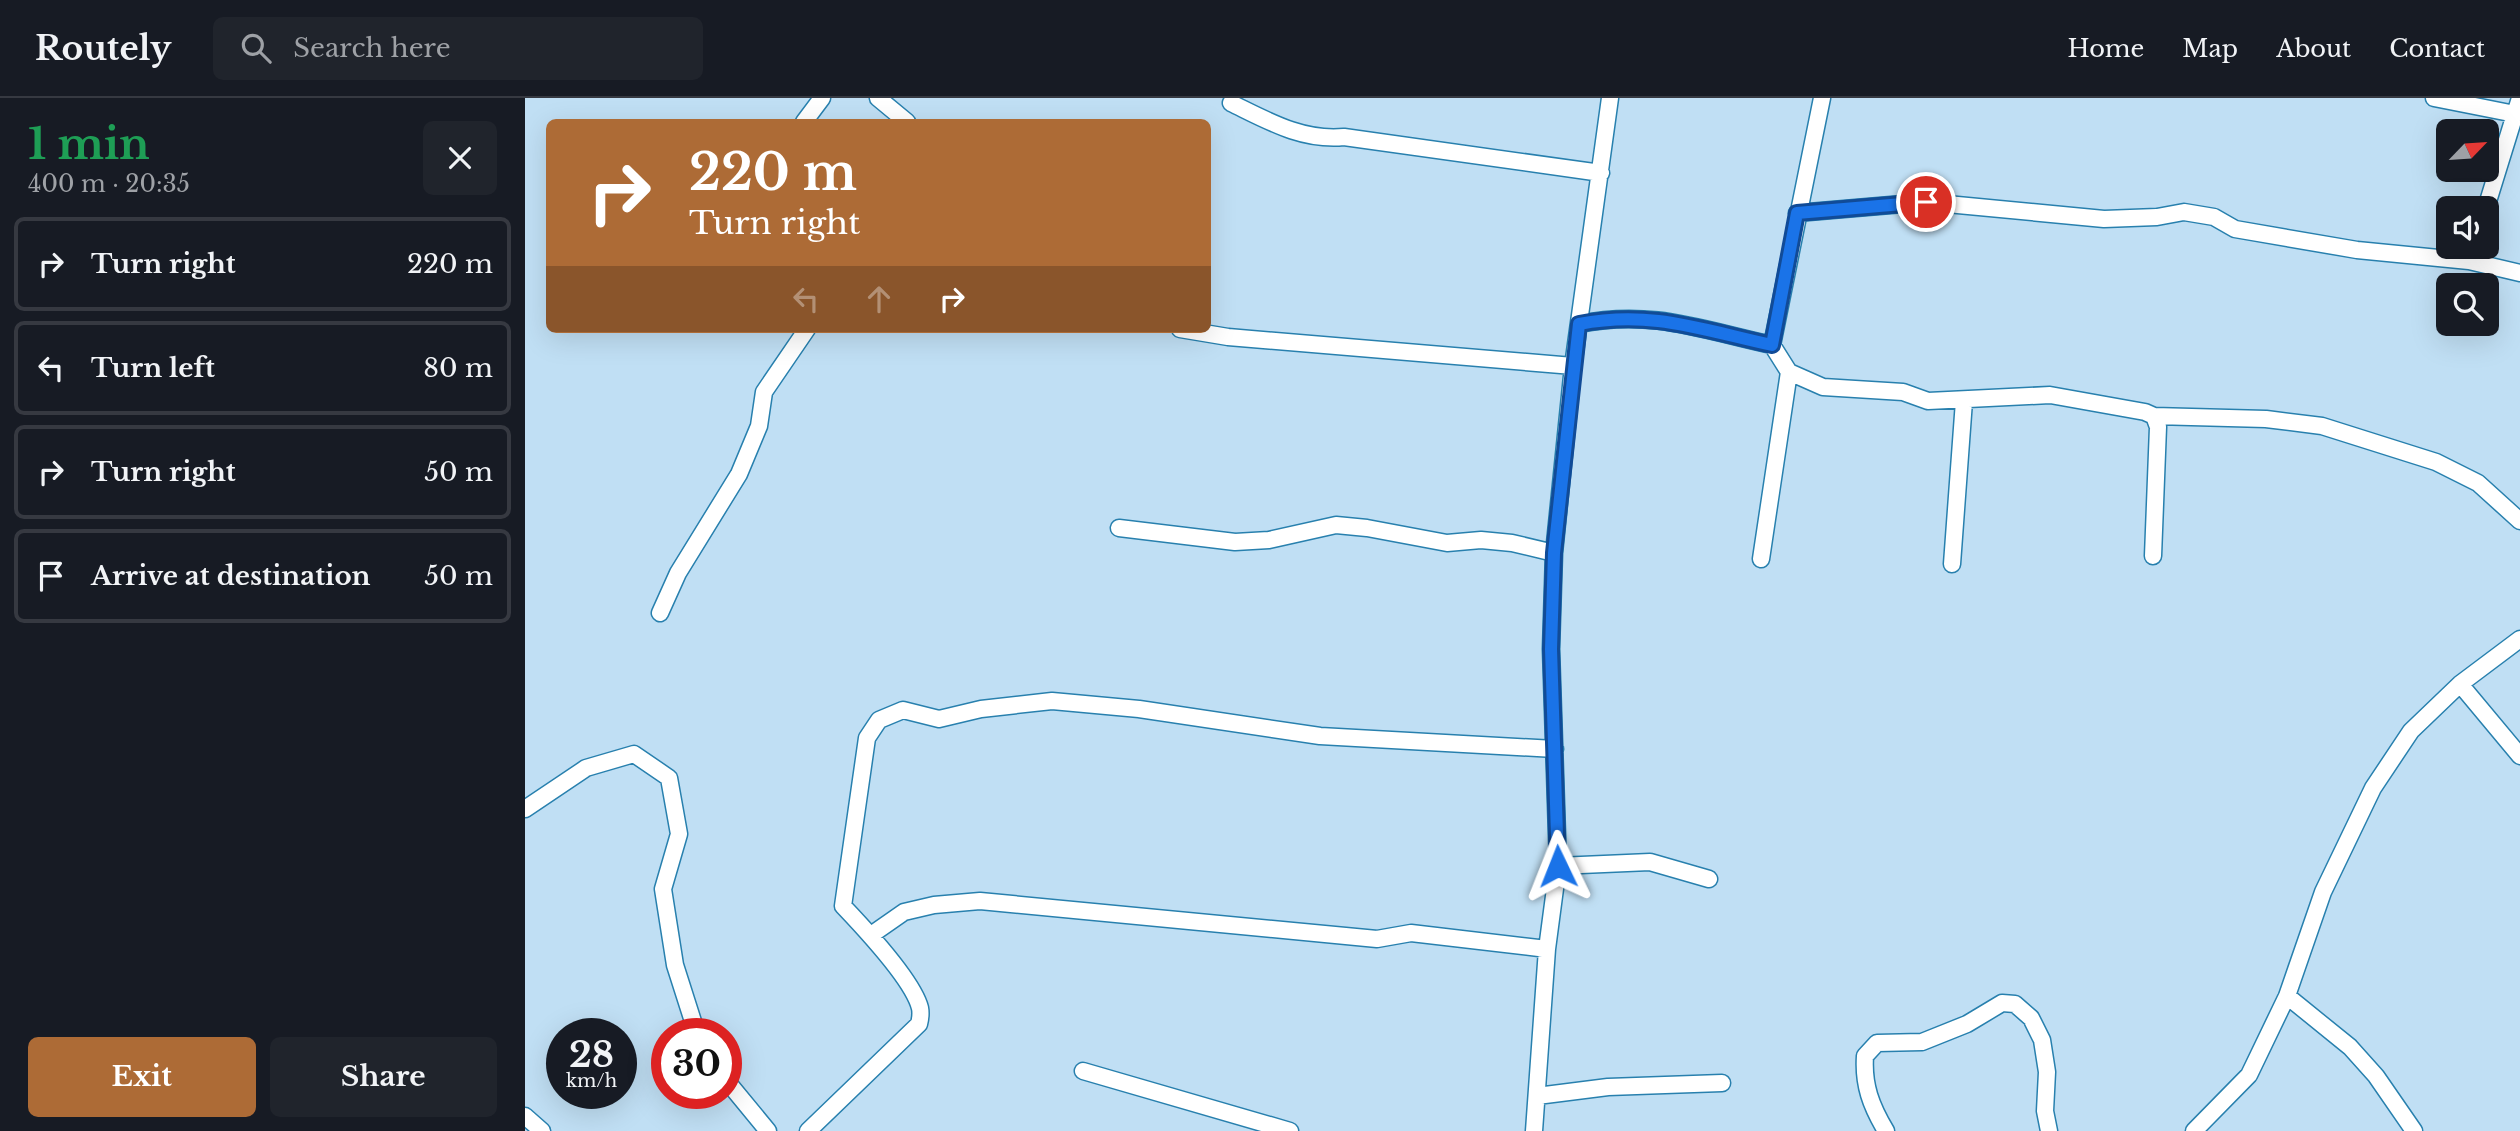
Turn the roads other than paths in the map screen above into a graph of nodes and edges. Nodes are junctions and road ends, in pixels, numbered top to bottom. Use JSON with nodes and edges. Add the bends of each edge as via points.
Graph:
{"nodes":[{"id":1,"x":822,"y":98,"type":"edge"},
{"id":2,"x":878,"y":98,"type":"edge"},
{"id":3,"x":1610,"y":98,"type":"edge"},
{"id":4,"x":1822,"y":98,"type":"edge"},
{"id":5,"x":2434,"y":98,"type":"edge"},
{"id":6,"x":1231,"y":103,"type":"dead end"},
{"id":7,"x":2518,"y":106,"type":"edge"},
{"id":8,"x":806,"y":119,"type":"edge"},
{"id":9,"x":904,"y":119,"type":"edge"},
{"id":10,"x":1601,"y":173,"type":"junction"},
{"id":11,"x":2490,"y":196,"type":"edge"},
{"id":12,"x":1797,"y":213,"type":"junction"},
{"id":13,"x":2436,"y":253,"type":"edge"},
{"id":14,"x":2485,"y":259,"type":"edge"},
{"id":15,"x":2520,"y":273,"type":"edge"},
{"id":16,"x":1579,"y":324,"type":"junction"},
{"id":17,"x":804,"y":333,"type":"edge"},
{"id":18,"x":1204,"y":333,"type":"edge"},
{"id":19,"x":1772,"y":345,"type":"junction"},
{"id":20,"x":1573,"y":366,"type":"junction"},
{"id":21,"x":1789,"y":372,"type":"junction"},
{"id":22,"x":1964,"y":401,"type":"junction"},
{"id":23,"x":2154,"y":416,"type":"junction"},
{"id":24,"x":2520,"y":521,"type":"edge"},
{"id":25,"x":1119,"y":528,"type":"dead end"},
{"id":26,"x":1554,"y":553,"type":"junction"},
{"id":27,"x":2153,"y":556,"type":"dead end"},
{"id":28,"x":1761,"y":559,"type":"dead end"},
{"id":29,"x":1952,"y":564,"type":"dead end"},
{"id":30,"x":660,"y":613,"type":"dead end"},
{"id":31,"x":2520,"y":639,"type":"edge"},
{"id":32,"x":2460,"y":684,"type":"junction"},
{"id":33,"x":1555,"y":749,"type":"junction"},
{"id":34,"x":2520,"y":756,"type":"edge"},
{"id":35,"x":525,"y":808,"type":"edge"},
{"id":36,"x":1558,"y":866,"type":"junction"},
{"id":37,"x":1709,"y":879,"type":"dead end"},
{"id":38,"x":871,"y":934,"type":"junction"},
{"id":39,"x":1547,"y":949,"type":"junction"},
{"id":40,"x":2287,"y":996,"type":"junction"},
{"id":41,"x":692,"y":1018,"type":"edge"},
{"id":42,"x":1083,"y":1071,"type":"dead end"},
{"id":43,"x":1722,"y":1083,"type":"dead end"},
{"id":44,"x":1538,"y":1096,"type":"junction"},
{"id":45,"x":742,"y":1099,"type":"edge"},
{"id":46,"x":525,"y":1116,"type":"edge"},
{"id":47,"x":542,"y":1131,"type":"edge"},
{"id":48,"x":768,"y":1131,"type":"edge"},
{"id":49,"x":808,"y":1131,"type":"edge"},
{"id":50,"x":1290,"y":1131,"type":"edge"},
{"id":51,"x":1534,"y":1131,"type":"edge"},
{"id":52,"x":1886,"y":1131,"type":"edge"},
{"id":53,"x":2049,"y":1131,"type":"edge"},
{"id":54,"x":2194,"y":1131,"type":"edge"},
{"id":55,"x":2414,"y":1131,"type":"edge"}],
"edges":[{"from":1,"to":8,"type":"street"},
{"from":2,"to":9,"type":"street"},
{"from":3,"to":10,"type":"street"},
{"from":4,"to":12,"type":"street"},
{"from":5,"to":7,"type":"street"},
{"from":6,"to":10,"type":"street","via":[[1311,137],[1344,137]]},
{"from":7,"to":11,"type":"street"},
{"from":10,"to":16,"type":"street"},
{"from":12,"to":13,"type":"street","via":[[1926,202],[2104,219],[2184,212],[2214,217],[2235,229],[2357,250]]},
{"from":12,"to":19,"type":"street"},
{"from":14,"to":15,"type":"street"},
{"from":16,"to":19,"type":"street","via":[[1614,317],[1672,320]]},
{"from":16,"to":20,"type":"street"},
{"from":17,"to":30,"type":"street","via":[[764,392],[759,426],[739,474],[678,573]]},
{"from":18,"to":20,"type":"street"},
{"from":19,"to":21,"type":"street"},
{"from":20,"to":26,"type":"street"},
{"from":21,"to":22,"type":"street","via":[[1823,387],[1903,391],[1928,401]]},
{"from":21,"to":28,"type":"street"},
{"from":22,"to":23,"type":"street","via":[[2050,395]]},
{"from":22,"to":29,"type":"street"},
{"from":23,"to":24,"type":"street","via":[[2266,419],[2322,426],[2436,462],[2478,483]]},
{"from":23,"to":27,"type":"street","via":[[2158,427]]},
{"from":25,"to":26,"type":"street","via":[[1235,542],[1280,538],[1336,525],[1447,543],[1513,543]]},
{"from":26,"to":33,"type":"street"},
{"from":31,"to":32,"type":"street"},
{"from":32,"to":34,"type":"street"},
{"from":32,"to":40,"type":"street","via":[[2411,731],[2373,788],[2323,892]]},
{"from":33,"to":36,"type":"street"},
{"from":33,"to":38,"type":"street","via":[[1320,736],[1052,701],[939,719],[903,710],[879,720],[867,738],[842,906]]},
{"from":35,"to":41,"type":"street","via":[[586,768],[634,754],[669,778],[679,834],[663,889],[675,965]]},
{"from":36,"to":37,"type":"street","via":[[1650,862]]},
{"from":36,"to":39,"type":"street"},
{"from":38,"to":39,"type":"street","via":[[904,912],[980,901],[1377,939],[1411,933]]},
{"from":38,"to":49,"type":"street","via":[[911,991],[920,1008],[919,1024]]},
{"from":39,"to":44,"type":"street"},
{"from":40,"to":54,"type":"street","via":[[2249,1075]]},
{"from":40,"to":55,"type":"street","via":[[2350,1047]]},
{"from":42,"to":50,"type":"street"},
{"from":43,"to":44,"type":"street","via":[[1608,1087]]},
{"from":44,"to":51,"type":"street"},
{"from":45,"to":48,"type":"street"},
{"from":46,"to":47,"type":"street"},
{"from":52,"to":53,"type":"street","via":[[1870,1105],[1865,1056],[1877,1043],[1922,1042],[1948,1033],[2002,1003],[2015,1004],[2031,1018],[2042,1040]]}]}
